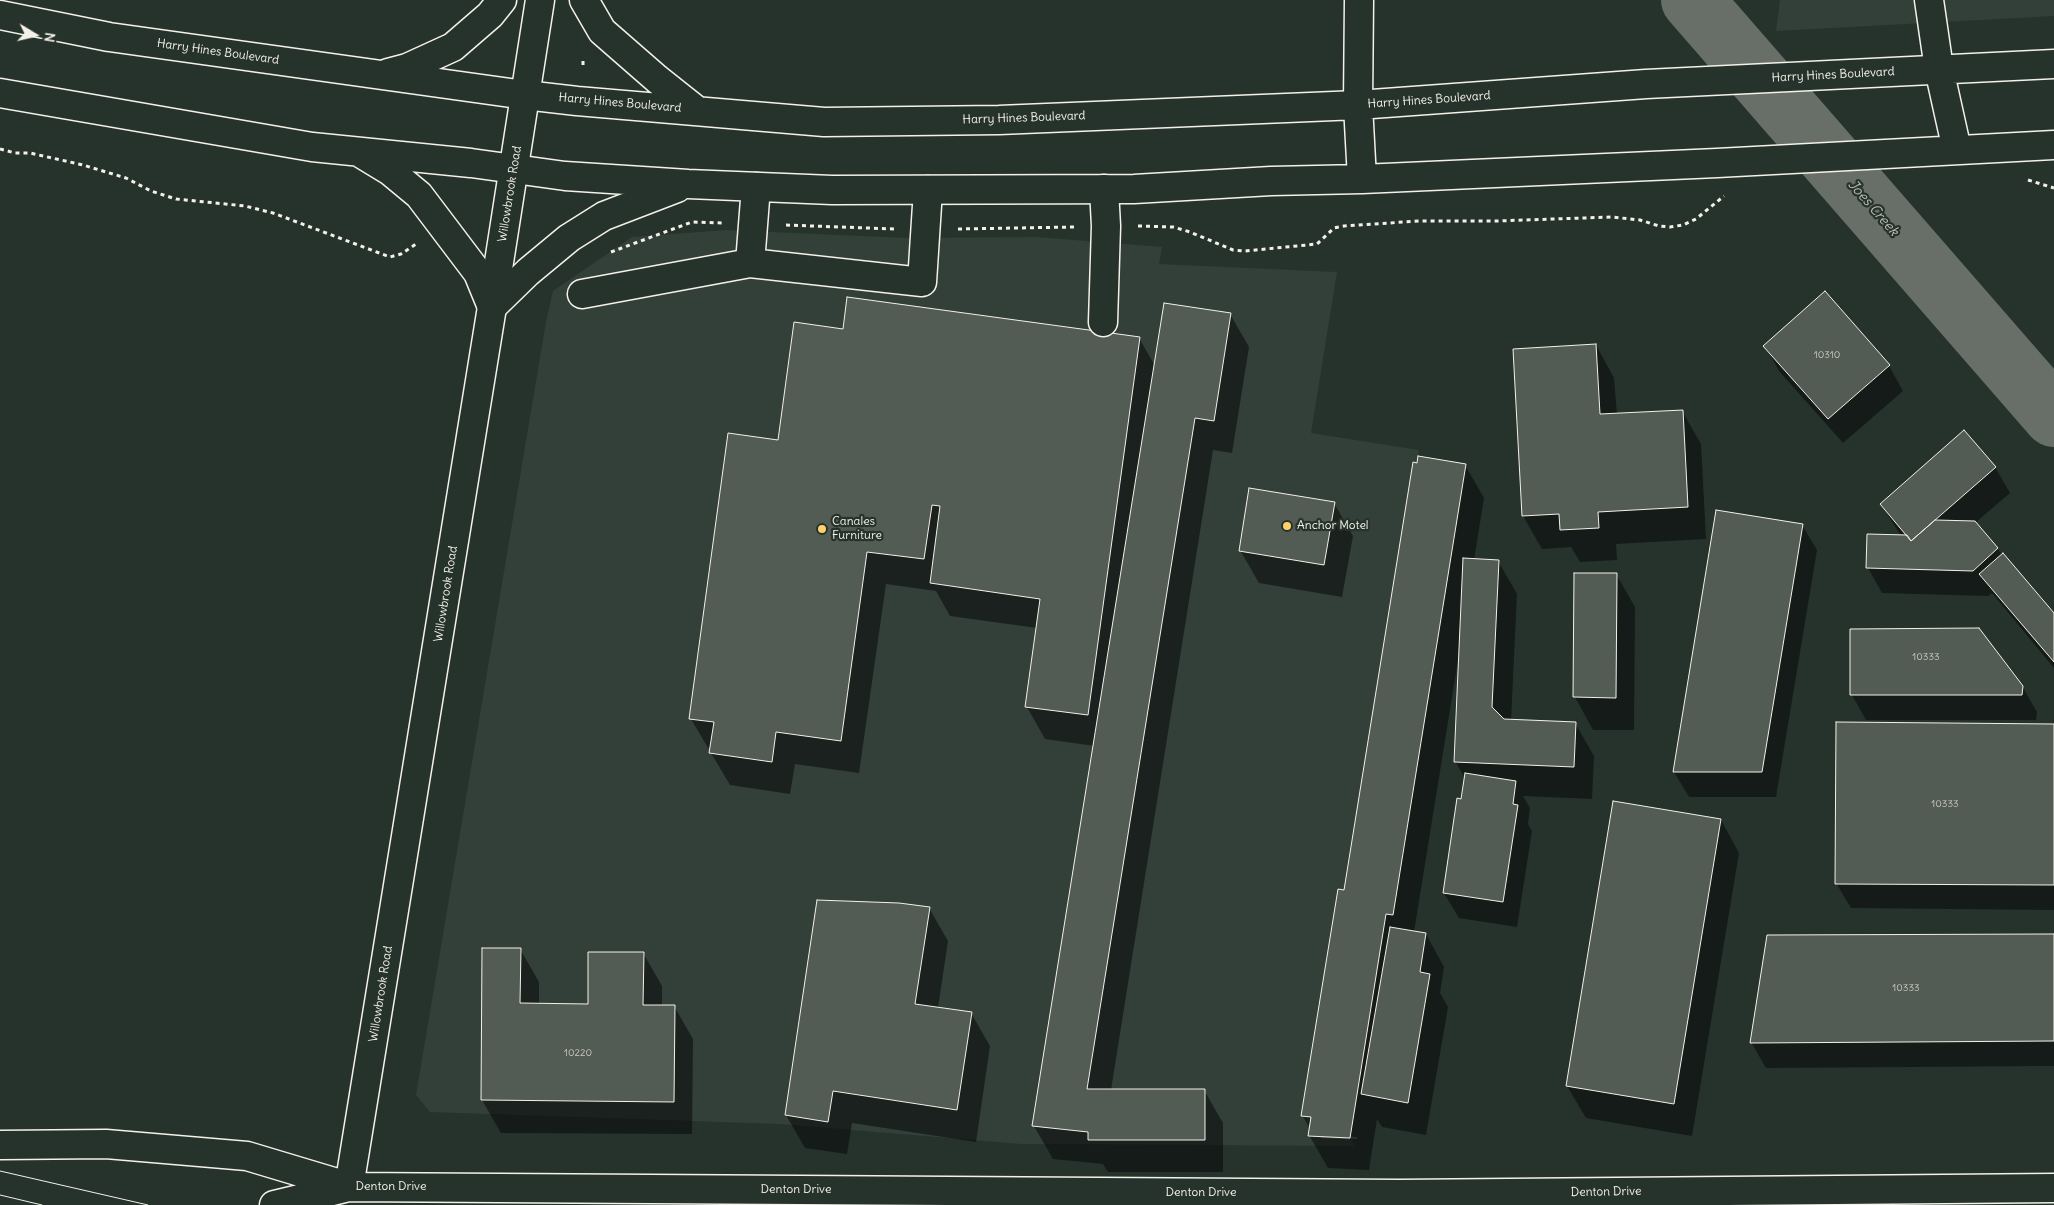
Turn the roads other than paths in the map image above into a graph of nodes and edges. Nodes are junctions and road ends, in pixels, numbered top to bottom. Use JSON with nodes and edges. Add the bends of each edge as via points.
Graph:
{"nodes":[{"id":1,"x":502,"y":0,"type":"edge"},
{"id":2,"x":540,"y":0,"type":"edge"},
{"id":3,"x":584,"y":0,"type":"edge"},
{"id":4,"x":1359,"y":0,"type":"edge"},
{"id":5,"x":1929,"y":0,"type":"edge"},
{"id":6,"x":0,"y":15,"type":"edge"},
{"id":7,"x":2054,"y":64,"type":"edge"},
{"id":8,"x":1939,"y":69,"type":"junction"},
{"id":9,"x":379,"y":74,"type":"junction"},
{"id":10,"x":0,"y":93,"type":"edge"},
{"id":11,"x":525,"y":95,"type":"junction"},
{"id":12,"x":1358,"y":105,"type":"junction"},
{"id":13,"x":696,"y":110,"type":"junction"},
{"id":14,"x":2054,"y":145,"type":"edge"},
{"id":15,"x":1945,"y":150,"type":"junction"},
{"id":16,"x":357,"y":151,"type":"junction"},
{"id":17,"x":514,"y":169,"type":"junction"},
{"id":18,"x":1362,"y":179,"type":"junction"},
{"id":19,"x":688,"y":184,"type":"junction"},
{"id":20,"x":756,"y":187,"type":"junction"},
{"id":21,"x":1104,"y":189,"type":"junction"},
{"id":22,"x":928,"y":190,"type":"junction"},
{"id":23,"x":750,"y":264,"type":"junction"},
{"id":24,"x":582,"y":294,"type":"dead end"},
{"id":25,"x":492,"y":307,"type":"junction"},
{"id":26,"x":1103,"y":322,"type":"dead end"},
{"id":27,"x":0,"y":1145,"type":"edge"},
{"id":28,"x":349,"y":1187,"type":"junction"},
{"id":29,"x":2054,"y":1188,"type":"edge"},
{"id":30,"x":1958,"y":1197,"type":"edge"},
{"id":31,"x":1400,"y":1200,"type":"edge"},
{"id":32,"x":274,"y":1205,"type":"edge"}],
"edges":[{"from":1,"to":9,"type":"main road","via":[[490,15],[453,47],[407,68]]},
{"from":2,"to":11,"type":"main road","name":"Willowbrook Road"},
{"from":3,"to":13,"type":"main road","via":[[602,31]]},
{"from":4,"to":12,"type":"main road"},
{"from":5,"to":8,"type":"main road"},
{"from":6,"to":9,"type":"main road","name":"Harry Hines Boulevard","via":[[108,36]]},
{"from":7,"to":8,"type":"main road","name":"Harry Hines Boulevard"},
{"from":8,"to":12,"type":"main road","name":"Harry Hines Boulevard","via":[[1646,84]]},
{"from":8,"to":15,"type":"main road"},
{"from":9,"to":11,"type":"main road","name":"Harry Hines Boulevard"},
{"from":10,"to":16,"type":"main road","via":[[262,140]]},
{"from":11,"to":13,"type":"main road","name":"Harry Hines Boulevard"},
{"from":11,"to":17,"type":"main road","name":"Willowbrook Road"},
{"from":12,"to":13,"type":"main road","name":"Harry Hines Boulevard","via":[[999,120],[834,122]]},
{"from":12,"to":18,"type":"main road"},
{"from":14,"to":15,"type":"main road"},
{"from":15,"to":18,"type":"main road"},
{"from":16,"to":17,"type":"main road"},
{"from":16,"to":25,"type":"main road","via":[[390,171],[418,195],[478,274]]},
{"from":17,"to":19,"type":"main road","via":[[565,176]]},
{"from":17,"to":25,"type":"main road","name":"Willowbrook Road"},
{"from":18,"to":21,"type":"main road"},
{"from":19,"to":20,"type":"main road"},
{"from":19,"to":25,"type":"main road","via":[[604,216],[528,272]]},
{"from":20,"to":22,"type":"main road"},
{"from":20,"to":23,"type":"main road"},
{"from":21,"to":22,"type":"main road"},
{"from":21,"to":26,"type":"main road"},
{"from":22,"to":23,"type":"main road","via":[[922,282]]},
{"from":23,"to":24,"type":"main road"},
{"from":25,"to":28,"type":"main road","name":"Willowbrook Road"},
{"from":27,"to":28,"type":"main road","name":"Denton Drive","via":[[106,1144],[247,1156]]},
{"from":28,"to":31,"type":"main road","name":"Denton Drive"},
{"from":28,"to":32,"type":"main road","name":"Denton Drive"},
{"from":29,"to":30,"type":"main road","name":"Denton Drive"},
{"from":30,"to":31,"type":"main road","name":"Denton Drive"}]}
